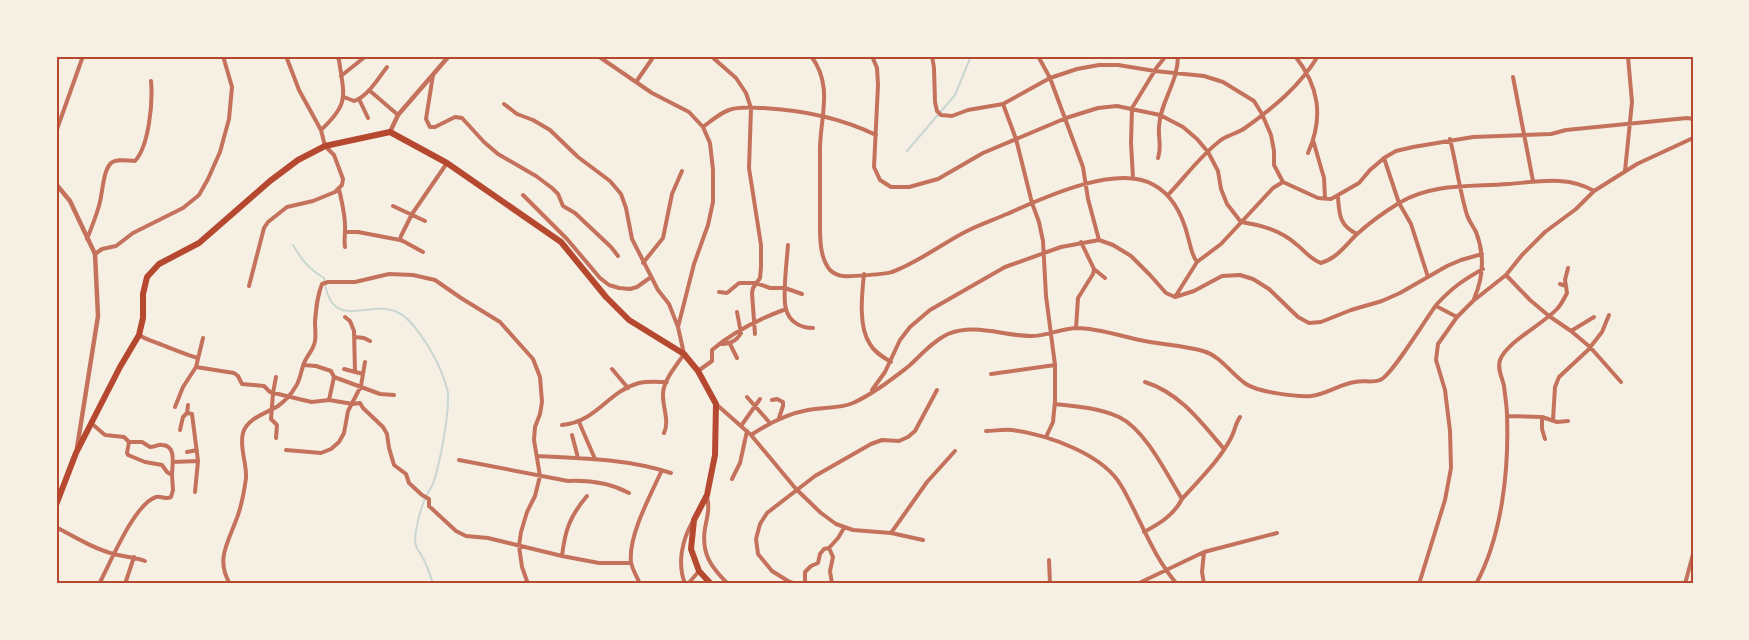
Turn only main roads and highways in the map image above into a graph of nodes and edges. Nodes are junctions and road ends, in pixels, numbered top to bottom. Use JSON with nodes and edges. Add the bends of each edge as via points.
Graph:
{"nodes":[{"id":1,"x":56,"y":505,"type":"edge"},
{"id":2,"x":711,"y":584,"type":"edge"}],
"edges":[{"from":1,"to":2,"type":"highway","via":[[76,452],[139,335],[147,277],[159,264],[199,244],[298,160],[325,146],[390,132],[447,163],[561,242],[628,320],[684,354],[698,371],[716,404],[715,455],[707,495],[694,520],[691,549],[699,571]]}]}
